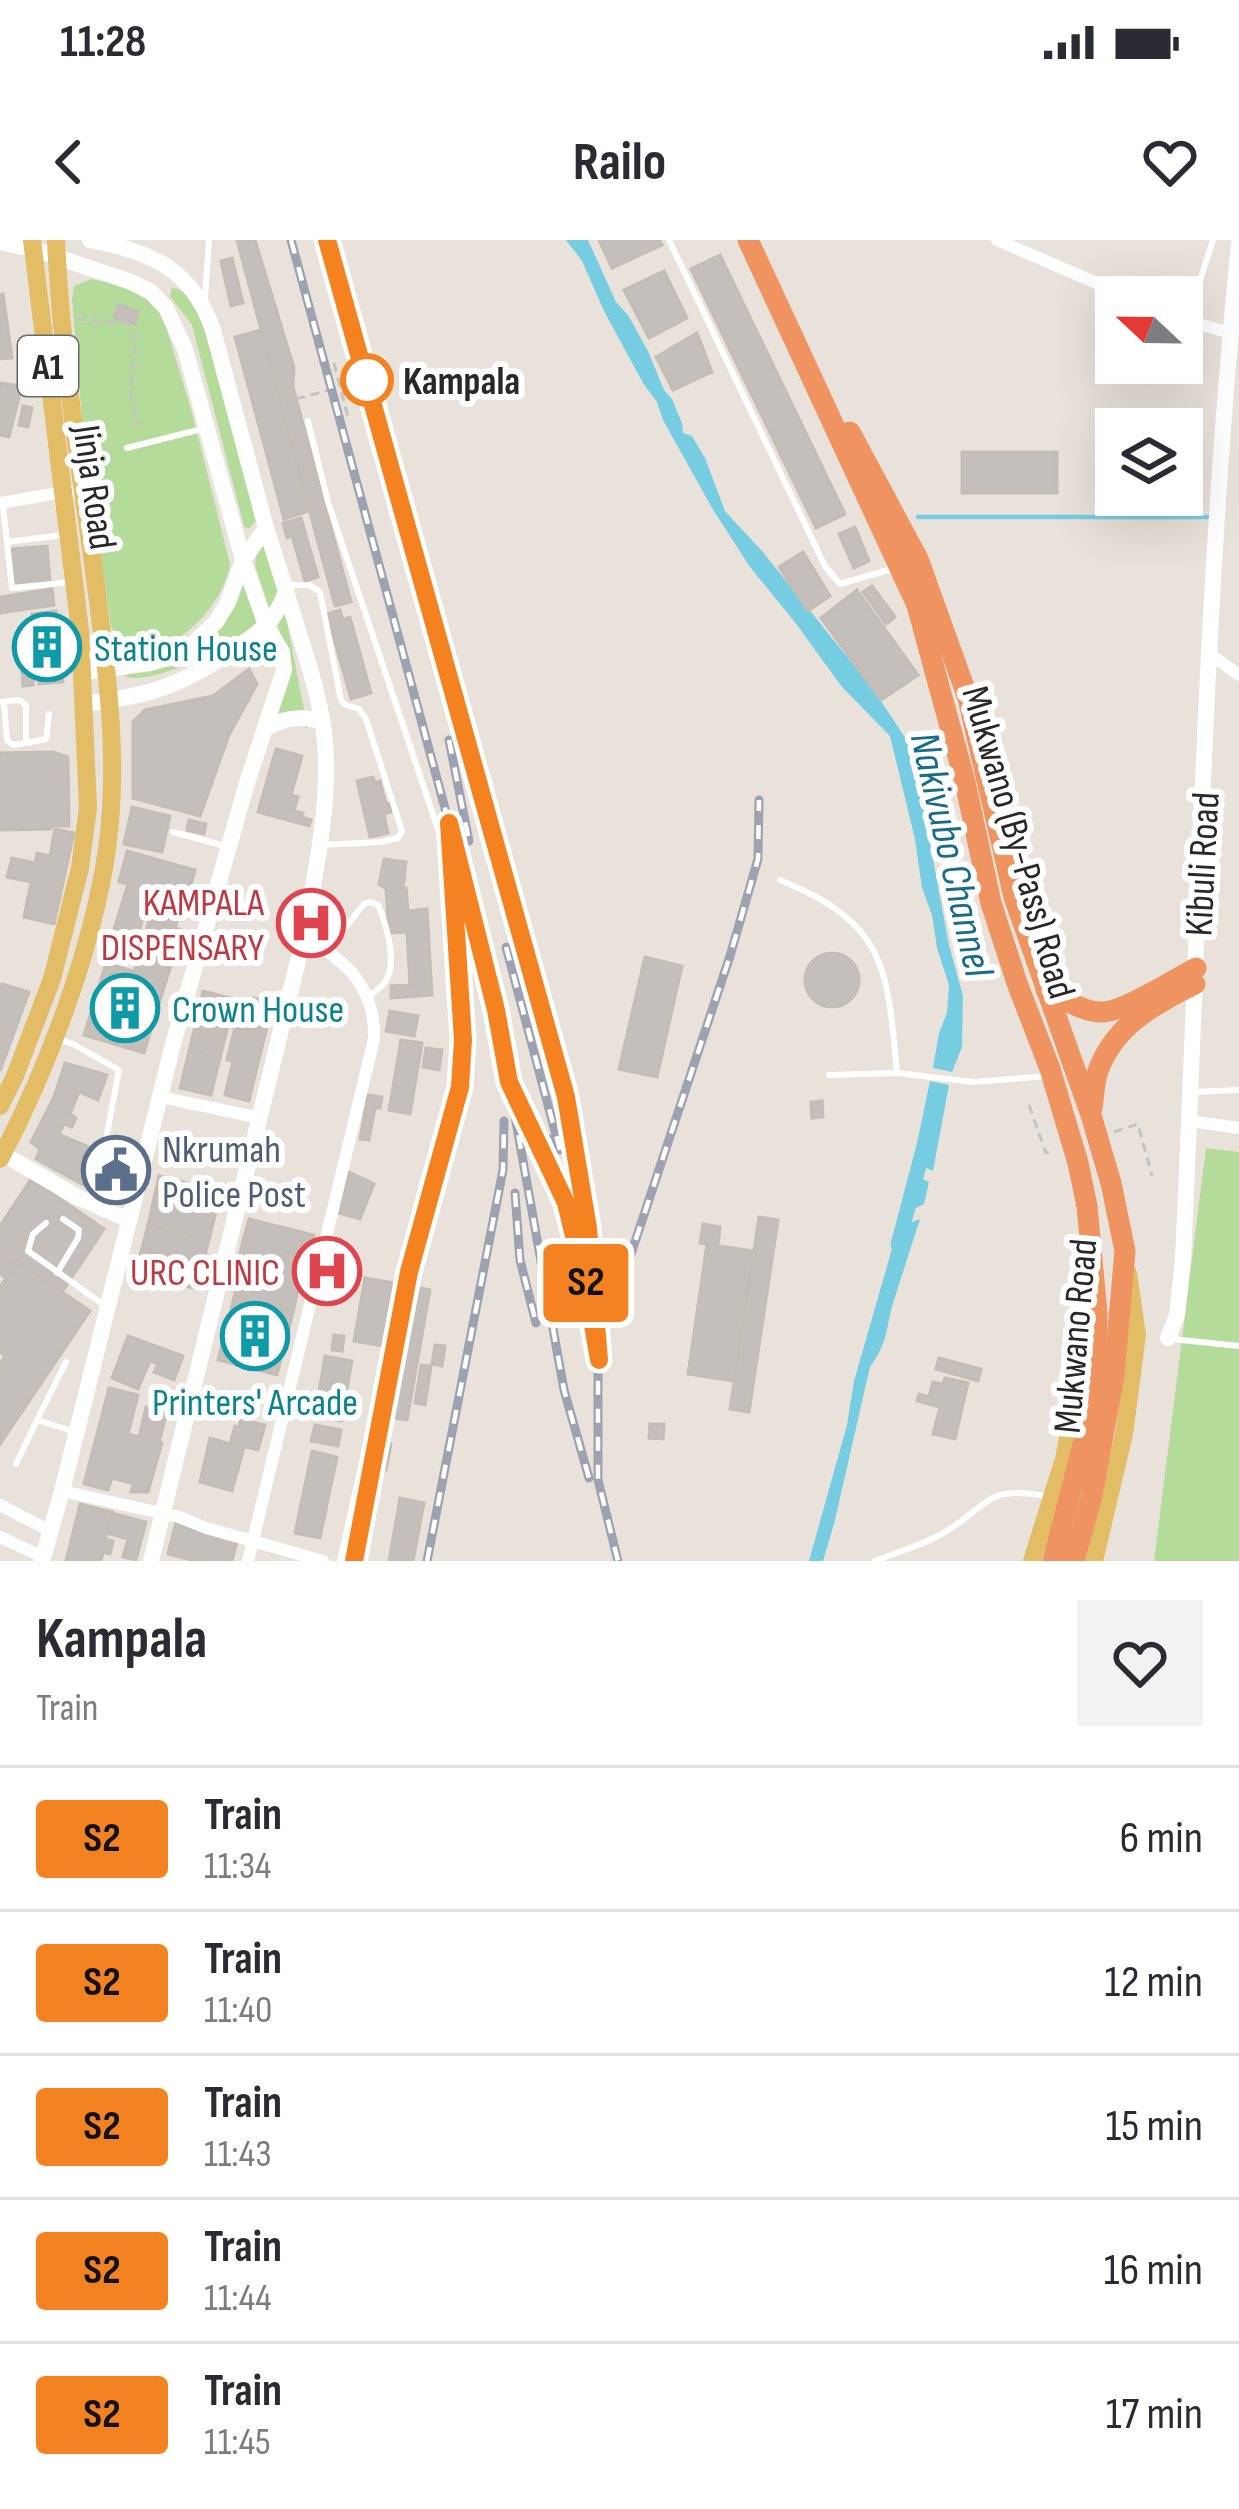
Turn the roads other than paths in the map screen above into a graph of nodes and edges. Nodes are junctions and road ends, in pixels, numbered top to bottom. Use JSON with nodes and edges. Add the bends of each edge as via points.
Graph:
{"nodes":[{"id":1,"x":90,"y":240,"type":"edge"},
{"id":2,"x":209,"y":240,"type":"edge"},
{"id":3,"x":669,"y":240,"type":"edge"},
{"id":4,"x":748,"y":240,"type":"edge"},
{"id":5,"x":997,"y":240,"type":"edge"},
{"id":6,"x":1213,"y":240,"type":"edge"},
{"id":7,"x":0,"y":242,"type":"edge"},
{"id":8,"x":33,"y":244,"type":"edge"},
{"id":9,"x":1239,"y":244,"type":"edge"},
{"id":10,"x":135,"y":245,"type":"edge"},
{"id":11,"x":56,"y":249,"type":"edge"},
{"id":12,"x":108,"y":275,"type":"junction"},
{"id":13,"x":1202,"y":276,"type":"edge"},
{"id":14,"x":1095,"y":282,"type":"edge"},
{"id":15,"x":205,"y":308,"type":"junction"},
{"id":16,"x":1203,"y":326,"type":"edge"},
{"id":17,"x":1230,"y":333,"type":"junction"},
{"id":18,"x":814,"y":383,"type":"junction"},
{"id":19,"x":308,"y":421,"type":"dead end"},
{"id":20,"x":206,"y":428,"type":"junction"},
{"id":21,"x":127,"y":448,"type":"dead end"},
{"id":22,"x":83,"y":489,"type":"junction"},
{"id":23,"x":61,"y":492,"type":"junction"},
{"id":24,"x":2,"y":503,"type":"edge"},
{"id":25,"x":266,"y":528,"type":"junction"},
{"id":26,"x":68,"y":534,"type":"junction"},
{"id":27,"x":8,"y":542,"type":"junction"},
{"id":28,"x":243,"y":560,"type":"junction"},
{"id":29,"x":899,"y":567,"type":"junction"},
{"id":30,"x":75,"y":582,"type":"junction"},
{"id":31,"x":285,"y":588,"type":"junction"},
{"id":32,"x":267,"y":628,"type":"junction"},
{"id":33,"x":1210,"y":654,"type":"junction"},
{"id":34,"x":106,"y":669,"type":"junction"},
{"id":35,"x":84,"y":672,"type":"junction"},
{"id":36,"x":1239,"y":676,"type":"edge"},
{"id":37,"x":110,"y":700,"type":"junction"},
{"id":38,"x":2,"y":702,"type":"edge"},
{"id":39,"x":85,"y":704,"type":"junction"},
{"id":40,"x":49,"y":714,"type":"dead end"},
{"id":41,"x":322,"y":722,"type":"junction"},
{"id":42,"x":266,"y":728,"type":"junction"},
{"id":43,"x":26,"y":743,"type":"junction"},
{"id":44,"x":173,"y":832,"type":"dead end"},
{"id":45,"x":320,"y":845,"type":"junction"},
{"id":46,"x":228,"y":847,"type":"junction"},
{"id":47,"x":780,"y":880,"type":"dead end"},
{"id":48,"x":304,"y":936,"type":"junction"},
{"id":49,"x":328,"y":950,"type":"junction"},
{"id":50,"x":1196,"y":976,"type":"junction"},
{"id":51,"x":1046,"y":990,"type":"junction"},
{"id":52,"x":369,"y":996,"type":"junction"},
{"id":53,"x":53,"y":1038,"type":"junction"},
{"id":54,"x":897,"y":1073,"type":"junction"},
{"id":55,"x":830,"y":1075,"type":"dead end"},
{"id":56,"x":1052,"y":1076,"type":"junction"},
{"id":57,"x":1239,"y":1090,"type":"edge"},
{"id":58,"x":1190,"y":1092,"type":"junction"},
{"id":59,"x":160,"y":1097,"type":"junction"},
{"id":60,"x":0,"y":1106,"type":"edge"},
{"id":61,"x":1091,"y":1114,"type":"junction"},
{"id":62,"x":260,"y":1118,"type":"junction"},
{"id":63,"x":1190,"y":1121,"type":"junction"},
{"id":64,"x":1239,"y":1128,"type":"edge"},
{"id":65,"x":1,"y":1156,"type":"edge"},
{"id":66,"x":143,"y":1163,"type":"junction"},
{"id":67,"x":63,"y":1219,"type":"dead end"},
{"id":68,"x":129,"y":1220,"type":"junction"},
{"id":69,"x":46,"y":1223,"type":"dead end"},
{"id":70,"x":1125,"y":1251,"type":"junction"},
{"id":71,"x":1091,"y":1252,"type":"junction"},
{"id":72,"x":57,"y":1273,"type":"junction"},
{"id":73,"x":107,"y":1307,"type":"junction"},
{"id":74,"x":1168,"y":1338,"type":"joint"},
{"id":75,"x":1239,"y":1346,"type":"edge"},
{"id":76,"x":66,"y":1361,"type":"dead end"},
{"id":77,"x":38,"y":1420,"type":"junction"},
{"id":78,"x":76,"y":1432,"type":"junction"},
{"id":79,"x":16,"y":1465,"type":"dead end"},
{"id":80,"x":62,"y":1491,"type":"junction"},
{"id":81,"x":1052,"y":1497,"type":"junction"},
{"id":82,"x":0,"y":1505,"type":"edge"},
{"id":83,"x":162,"y":1514,"type":"junction"},
{"id":84,"x":52,"y":1532,"type":"junction"},
{"id":85,"x":0,"y":1538,"type":"edge"},
{"id":86,"x":252,"y":1541,"type":"junction"},
{"id":87,"x":42,"y":1559,"type":"edge"},
{"id":88,"x":151,"y":1561,"type":"edge"},
{"id":89,"x":248,"y":1561,"type":"edge"},
{"id":90,"x":323,"y":1561,"type":"edge"},
{"id":91,"x":340,"y":1561,"type":"edge"},
{"id":92,"x":875,"y":1561,"type":"edge"},
{"id":93,"x":1032,"y":1561,"type":"edge"},
{"id":94,"x":1053,"y":1561,"type":"edge"},
{"id":95,"x":1074,"y":1561,"type":"edge"},
{"id":96,"x":1094,"y":1561,"type":"edge"}],
"edges":[{"from":1,"to":10,"type":"street"},
{"from":2,"to":15,"type":"lane"},
{"from":3,"to":29,"type":"lane","via":[[825,566],[840,584]]},
{"from":4,"to":18,"type":"highway","name":"Mukwano (By-Pass) Road"},
{"from":5,"to":14,"type":"street"},
{"from":6,"to":13,"type":"lane"},
{"from":7,"to":8,"type":"street"},
{"from":8,"to":11,"type":"street"},
{"from":8,"to":23,"type":"main road","name":"Jinja Road","number":"A1"},
{"from":9,"to":17,"type":"street","name":"Kibuli Road"},
{"from":10,"to":12,"type":"street","via":[[128,268]]},
{"from":10,"to":15,"type":"street","via":[[179,276]]},
{"from":11,"to":12,"type":"street"},
{"from":11,"to":22,"type":"main road","name":"Jinja Road","number":"A1"},
{"from":12,"to":20,"type":"street","via":[[141,286],[166,308]]},
{"from":15,"to":25,"type":"street"},
{"from":16,"to":17,"type":"street"},
{"from":17,"to":33,"type":"street","name":"Kibuli Road"},
{"from":18,"to":29,"type":"highway","name":"Mukwano (By-Pass) Road"},
{"from":18,"to":51,"type":"highway","name":"Mukwano Road","via":[[856,441],[918,559],[968,698],[1014,897]]},
{"from":19,"to":91,"type":"lane","via":[[452,868],[469,992],[467,1081]]},
{"from":20,"to":21,"type":"lane"},
{"from":20,"to":28,"type":"street"},
{"from":22,"to":23,"type":"street"},
{"from":22,"to":34,"type":"main road","name":"Jinja Road","number":"A1"},
{"from":23,"to":24,"type":"street"},
{"from":23,"to":26,"type":"main road","name":"Jinja Road","number":"A1"},
{"from":24,"to":27,"type":"lane"},
{"from":25,"to":28,"type":"street"},
{"from":25,"to":31,"type":"street"},
{"from":26,"to":27,"type":"lane"},
{"from":26,"to":30,"type":"main road","name":"Jinja Road","number":"A1"},
{"from":27,"to":30,"type":"lane","via":[[14,589]]},
{"from":28,"to":32,"type":"street"},
{"from":28,"to":34,"type":"street","via":[[227,604],[193,644],[160,661]]},
{"from":29,"to":56,"type":"highway","name":"Mukwano (By-Pass) Road","via":[[953,738],[991,904]]},
{"from":30,"to":35,"type":"main road","name":"Jinja Road","number":"A1"},
{"from":31,"to":32,"type":"street"},
{"from":31,"to":41,"type":"street"},
{"from":31,"to":45,"type":"lane","via":[[320,592],[340,700],[365,719],[402,831],[380,842]]},
{"from":32,"to":37,"type":"street","via":[[180,683]]},
{"from":32,"to":42,"type":"street","via":[[284,670]]},
{"from":33,"to":36,"type":"street"},
{"from":33,"to":50,"type":"street","name":"Kibuli Road"},
{"from":34,"to":35,"type":"street"},
{"from":34,"to":37,"type":"main road","name":"Jinja Road"},
{"from":35,"to":39,"type":"main road","name":"Jinja Road"},
{"from":37,"to":39,"type":"street"},
{"from":37,"to":53,"type":"main road","name":"Jinja Road","via":[[107,852]]},
{"from":38,"to":43,"type":"lane","via":[[7,740]]},
{"from":38,"to":43,"type":"lane","via":[[26,705]]},
{"from":39,"to":60,"type":"main road","name":"Jinja Road","via":[[88,792],[61,925],[38,1016]]},
{"from":40,"to":43,"type":"lane","via":[[46,739]]},
{"from":41,"to":42,"type":"street","via":[[299,718]]},
{"from":41,"to":45,"type":"street"},
{"from":42,"to":46,"type":"street"},
{"from":44,"to":46,"type":"lane"},
{"from":45,"to":48,"type":"street"},
{"from":46,"to":59,"type":"street"},
{"from":47,"to":54,"type":"lane","via":[[818,898],[872,944],[887,986]]},
{"from":48,"to":49,"type":"street"},
{"from":48,"to":62,"type":"street"},
{"from":49,"to":52,"type":"street"},
{"from":49,"to":52,"type":"lane","via":[[364,904],[378,905],[391,971]]},
{"from":50,"to":51,"type":"highway","via":[[1101,1013]]},
{"from":50,"to":58,"type":"street","name":"Kibuli Road"},
{"from":50,"to":61,"type":"highway","via":[[1119,1031],[1097,1072]]},
{"from":51,"to":61,"type":"highway","name":"Mukwano Road"},
{"from":52,"to":86,"type":"street","via":[[370,1063]]},
{"from":53,"to":65,"type":"main road","name":"Jinja Road"},
{"from":53,"to":66,"type":"lane","via":[[117,1067],[105,1144]]},
{"from":54,"to":55,"type":"lane"},
{"from":54,"to":56,"type":"lane","via":[[973,1082]]},
{"from":56,"to":71,"type":"highway","name":"Mukwano (By-Pass) Road","via":[[1078,1163]]},
{"from":57,"to":58,"type":"lane"},
{"from":58,"to":63,"type":"street","name":"Kibuli Road"},
{"from":59,"to":62,"type":"street"},
{"from":59,"to":66,"type":"street"},
{"from":61,"to":70,"type":"highway","name":"Mukwano Road"},
{"from":62,"to":83,"type":"street"},
{"from":63,"to":64,"type":"street"},
{"from":63,"to":74,"type":"street","name":"Kibuli Road","via":[[1183,1259]]},
{"from":65,"to":68,"type":"street"},
{"from":66,"to":68,"type":"street"},
{"from":67,"to":72,"type":"lane","via":[[79,1230]]},
{"from":68,"to":73,"type":"street"},
{"from":69,"to":72,"type":"lane","via":[[28,1251]]},
{"from":70,"to":95,"type":"highway","name":"Mukwano Road","via":[[1114,1375]]},
{"from":70,"to":96,"type":"main road","via":[[1137,1335]]},
{"from":71,"to":81,"type":"main road","via":[[1083,1364]]},
{"from":71,"to":94,"type":"highway","name":"Mukwano (By-Pass) Road","via":[[1097,1313],[1089,1421]]},
{"from":72,"to":73,"type":"lane"},
{"from":73,"to":78,"type":"street"},
{"from":74,"to":75,"type":"lane"},
{"from":76,"to":77,"type":"lane"},
{"from":77,"to":78,"type":"lane"},
{"from":77,"to":79,"type":"lane"},
{"from":78,"to":80,"type":"street"},
{"from":80,"to":83,"type":"street"},
{"from":80,"to":84,"type":"street"},
{"from":81,"to":92,"type":"lane","via":[[989,1496],[941,1534]]},
{"from":81,"to":93,"type":"main road"},
{"from":82,"to":84,"type":"street"},
{"from":83,"to":86,"type":"street"},
{"from":83,"to":88,"type":"street"},
{"from":84,"to":87,"type":"street"},
{"from":85,"to":87,"type":"street"},
{"from":86,"to":89,"type":"street"},
{"from":86,"to":90,"type":"street"}]}
